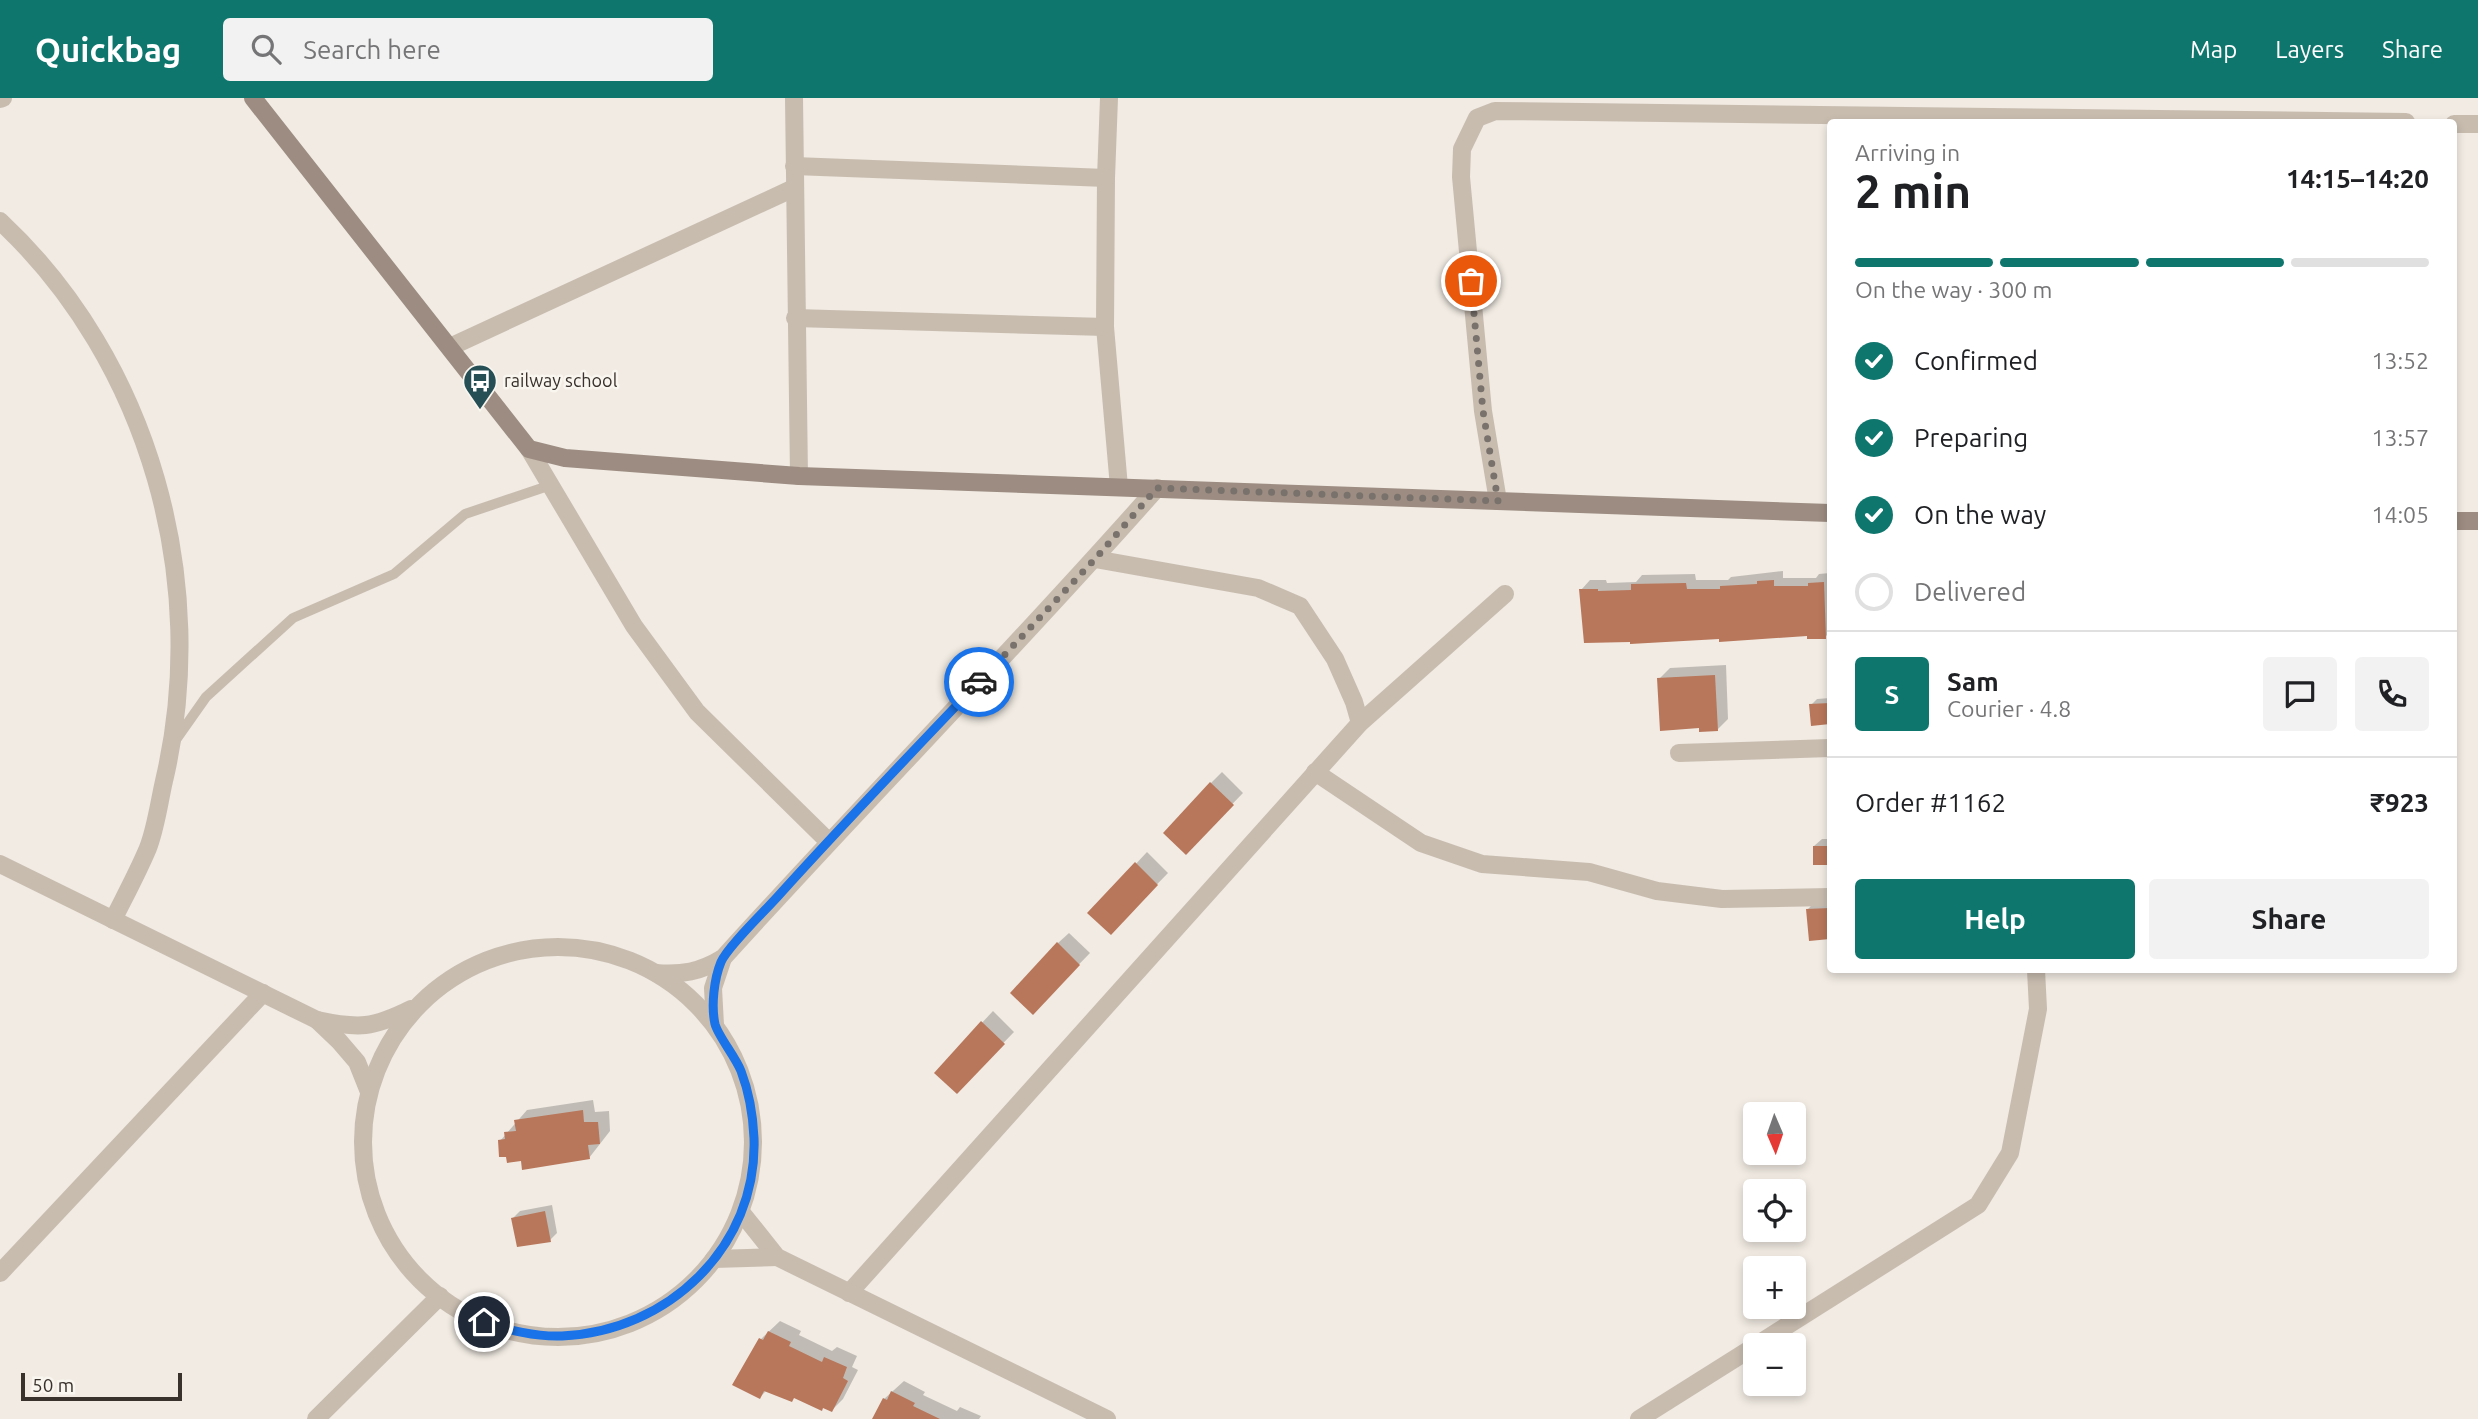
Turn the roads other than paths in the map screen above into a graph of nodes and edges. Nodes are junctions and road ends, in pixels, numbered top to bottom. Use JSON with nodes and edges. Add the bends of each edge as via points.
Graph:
{"nodes":[{"id":1,"x":253,"y":98,"type":"edge"},
{"id":2,"x":794,"y":98,"type":"edge"},
{"id":3,"x":1109,"y":98,"type":"edge"},
{"id":4,"x":2131,"y":119,"type":"edge"},
{"id":5,"x":2457,"y":124,"type":"edge"},
{"id":6,"x":2478,"y":124,"type":"edge"},
{"id":7,"x":794,"y":166,"type":"junction"},
{"id":8,"x":1106,"y":178,"type":"junction"},
{"id":9,"x":794,"y":188,"type":"junction"},
{"id":10,"x":0,"y":221,"type":"edge"},
{"id":11,"x":795,"y":318,"type":"junction"},
{"id":12,"x":1105,"y":327,"type":"junction"},
{"id":13,"x":450,"y":348,"type":"junction"},
{"id":14,"x":529,"y":449,"type":"junction"},
{"id":15,"x":799,"y":476,"type":"junction"},
{"id":16,"x":551,"y":485,"type":"junction"},
{"id":17,"x":1119,"y":487,"type":"junction"},
{"id":18,"x":1157,"y":488,"type":"junction"},
{"id":19,"x":1498,"y":501,"type":"junction"},
{"id":20,"x":1827,"y":513,"type":"edge"},
{"id":21,"x":2457,"y":521,"type":"edge"},
{"id":22,"x":2478,"y":521,"type":"edge"},
{"id":23,"x":1095,"y":559,"type":"junction"},
{"id":24,"x":1505,"y":594,"type":"dead end"},
{"id":25,"x":1360,"y":723,"type":"junction"},
{"id":26,"x":173,"y":743,"type":"junction"},
{"id":27,"x":1827,"y":748,"type":"edge"},
{"id":28,"x":1678,"y":753,"type":"dead end"},
{"id":29,"x":1315,"y":772,"type":"junction"},
{"id":30,"x":828,"y":841,"type":"junction"},
{"id":31,"x":1,"y":866,"type":"edge"},
{"id":32,"x":1827,"y":897,"type":"edge"},
{"id":33,"x":113,"y":920,"type":"junction"},
{"id":34,"x":723,"y":958,"type":"junction"},
{"id":35,"x":656,"y":972,"type":"junction"},
{"id":36,"x":2036,"y":973,"type":"edge"},
{"id":37,"x":263,"y":993,"type":"junction"},
{"id":38,"x":419,"y":1005,"type":"junction"},
{"id":39,"x":317,"y":1020,"type":"junction"},
{"id":40,"x":715,"y":1025,"type":"junction"},
{"id":41,"x":369,"y":1092,"type":"junction"},
{"id":42,"x":741,"y":1212,"type":"junction"},
{"id":43,"x":777,"y":1257,"type":"junction"},
{"id":44,"x":714,"y":1259,"type":"junction"},
{"id":45,"x":0,"y":1273,"type":"edge"},
{"id":46,"x":849,"y":1293,"type":"junction"},
{"id":47,"x":440,"y":1296,"type":"junction"},
{"id":48,"x":1776,"y":1333,"type":"edge"},
{"id":49,"x":1743,"y":1354,"type":"edge"},
{"id":50,"x":316,"y":1419,"type":"edge"},
{"id":51,"x":1107,"y":1419,"type":"edge"},
{"id":52,"x":1639,"y":1419,"type":"edge"}],
"edges":[{"from":1,"to":13,"type":"main road"},
{"from":2,"to":7,"type":"street"},
{"from":3,"to":8,"type":"street"},
{"from":4,"to":19,"type":"street","via":[[1494,111],[1477,118],[1462,149],[1461,177],[1483,411]]},
{"from":5,"to":6,"type":"street"},
{"from":7,"to":8,"type":"street"},
{"from":7,"to":9,"type":"street"},
{"from":8,"to":12,"type":"street"},
{"from":9,"to":11,"type":"street"},
{"from":9,"to":13,"type":"street"},
{"from":10,"to":26,"type":"street","via":[[29,248],[65,295],[110,365],[146,443],[170,535],[180,612]]},
{"from":11,"to":12,"type":"street"},
{"from":11,"to":15,"type":"street"},
{"from":12,"to":17,"type":"street"},
{"from":13,"to":14,"type":"main road"},
{"from":14,"to":15,"type":"main road","via":[[565,458]]},
{"from":14,"to":16,"type":"street"},
{"from":15,"to":17,"type":"main road"},
{"from":16,"to":26,"type":"lane","via":[[465,513],[394,574],[293,618],[206,697]]},
{"from":16,"to":30,"type":"street","via":[[634,626],[697,712]]},
{"from":17,"to":18,"type":"main road"},
{"from":18,"to":19,"type":"main road"},
{"from":18,"to":23,"type":"street"},
{"from":19,"to":20,"type":"main road"},
{"from":21,"to":22,"type":"main road"},
{"from":23,"to":25,"type":"street","via":[[1258,588],[1300,606],[1335,659]]},
{"from":23,"to":30,"type":"street"},
{"from":24,"to":25,"type":"street"},
{"from":25,"to":29,"type":"street"},
{"from":26,"to":33,"type":"street","via":[[149,846]]},
{"from":27,"to":28,"type":"street"},
{"from":29,"to":32,"type":"street","via":[[1421,843],[1482,864],[1589,872],[1657,891],[1722,899]]},
{"from":29,"to":46,"type":"street"},
{"from":30,"to":34,"type":"street"},
{"from":31,"to":33,"type":"street"},
{"from":33,"to":37,"type":"street"},
{"from":34,"to":35,"type":"street","via":[[690,973]]},
{"from":34,"to":40,"type":"street","via":[[713,988]]},
{"from":35,"to":38,"type":"street","via":[[583,948],[532,949],[483,962]]},
{"from":35,"to":40,"type":"street","via":[[678,987]]},
{"from":36,"to":48,"type":"street","via":[[2038,1009],[2010,1153],[1978,1205]]},
{"from":37,"to":39,"type":"street"},
{"from":37,"to":45,"type":"street"},
{"from":38,"to":39,"type":"street","via":[[382,1023],[346,1026]]},
{"from":38,"to":41,"type":"street","via":[[388,1045]]},
{"from":39,"to":41,"type":"street","via":[[357,1062]]},
{"from":40,"to":42,"type":"street","via":[[740,1068],[752,1115],[753,1165]]},
{"from":41,"to":47,"type":"street","via":[[363,1142],[369,1193],[403,1261]]},
{"from":42,"to":43,"type":"street"},
{"from":42,"to":44,"type":"street"},
{"from":43,"to":44,"type":"street"},
{"from":43,"to":46,"type":"street"},
{"from":44,"to":47,"type":"street","via":[[698,1279],[657,1310],[585,1334],[509,1330],[484,1322]]},
{"from":46,"to":51,"type":"street"},
{"from":47,"to":50,"type":"street"},
{"from":49,"to":52,"type":"street"}]}
